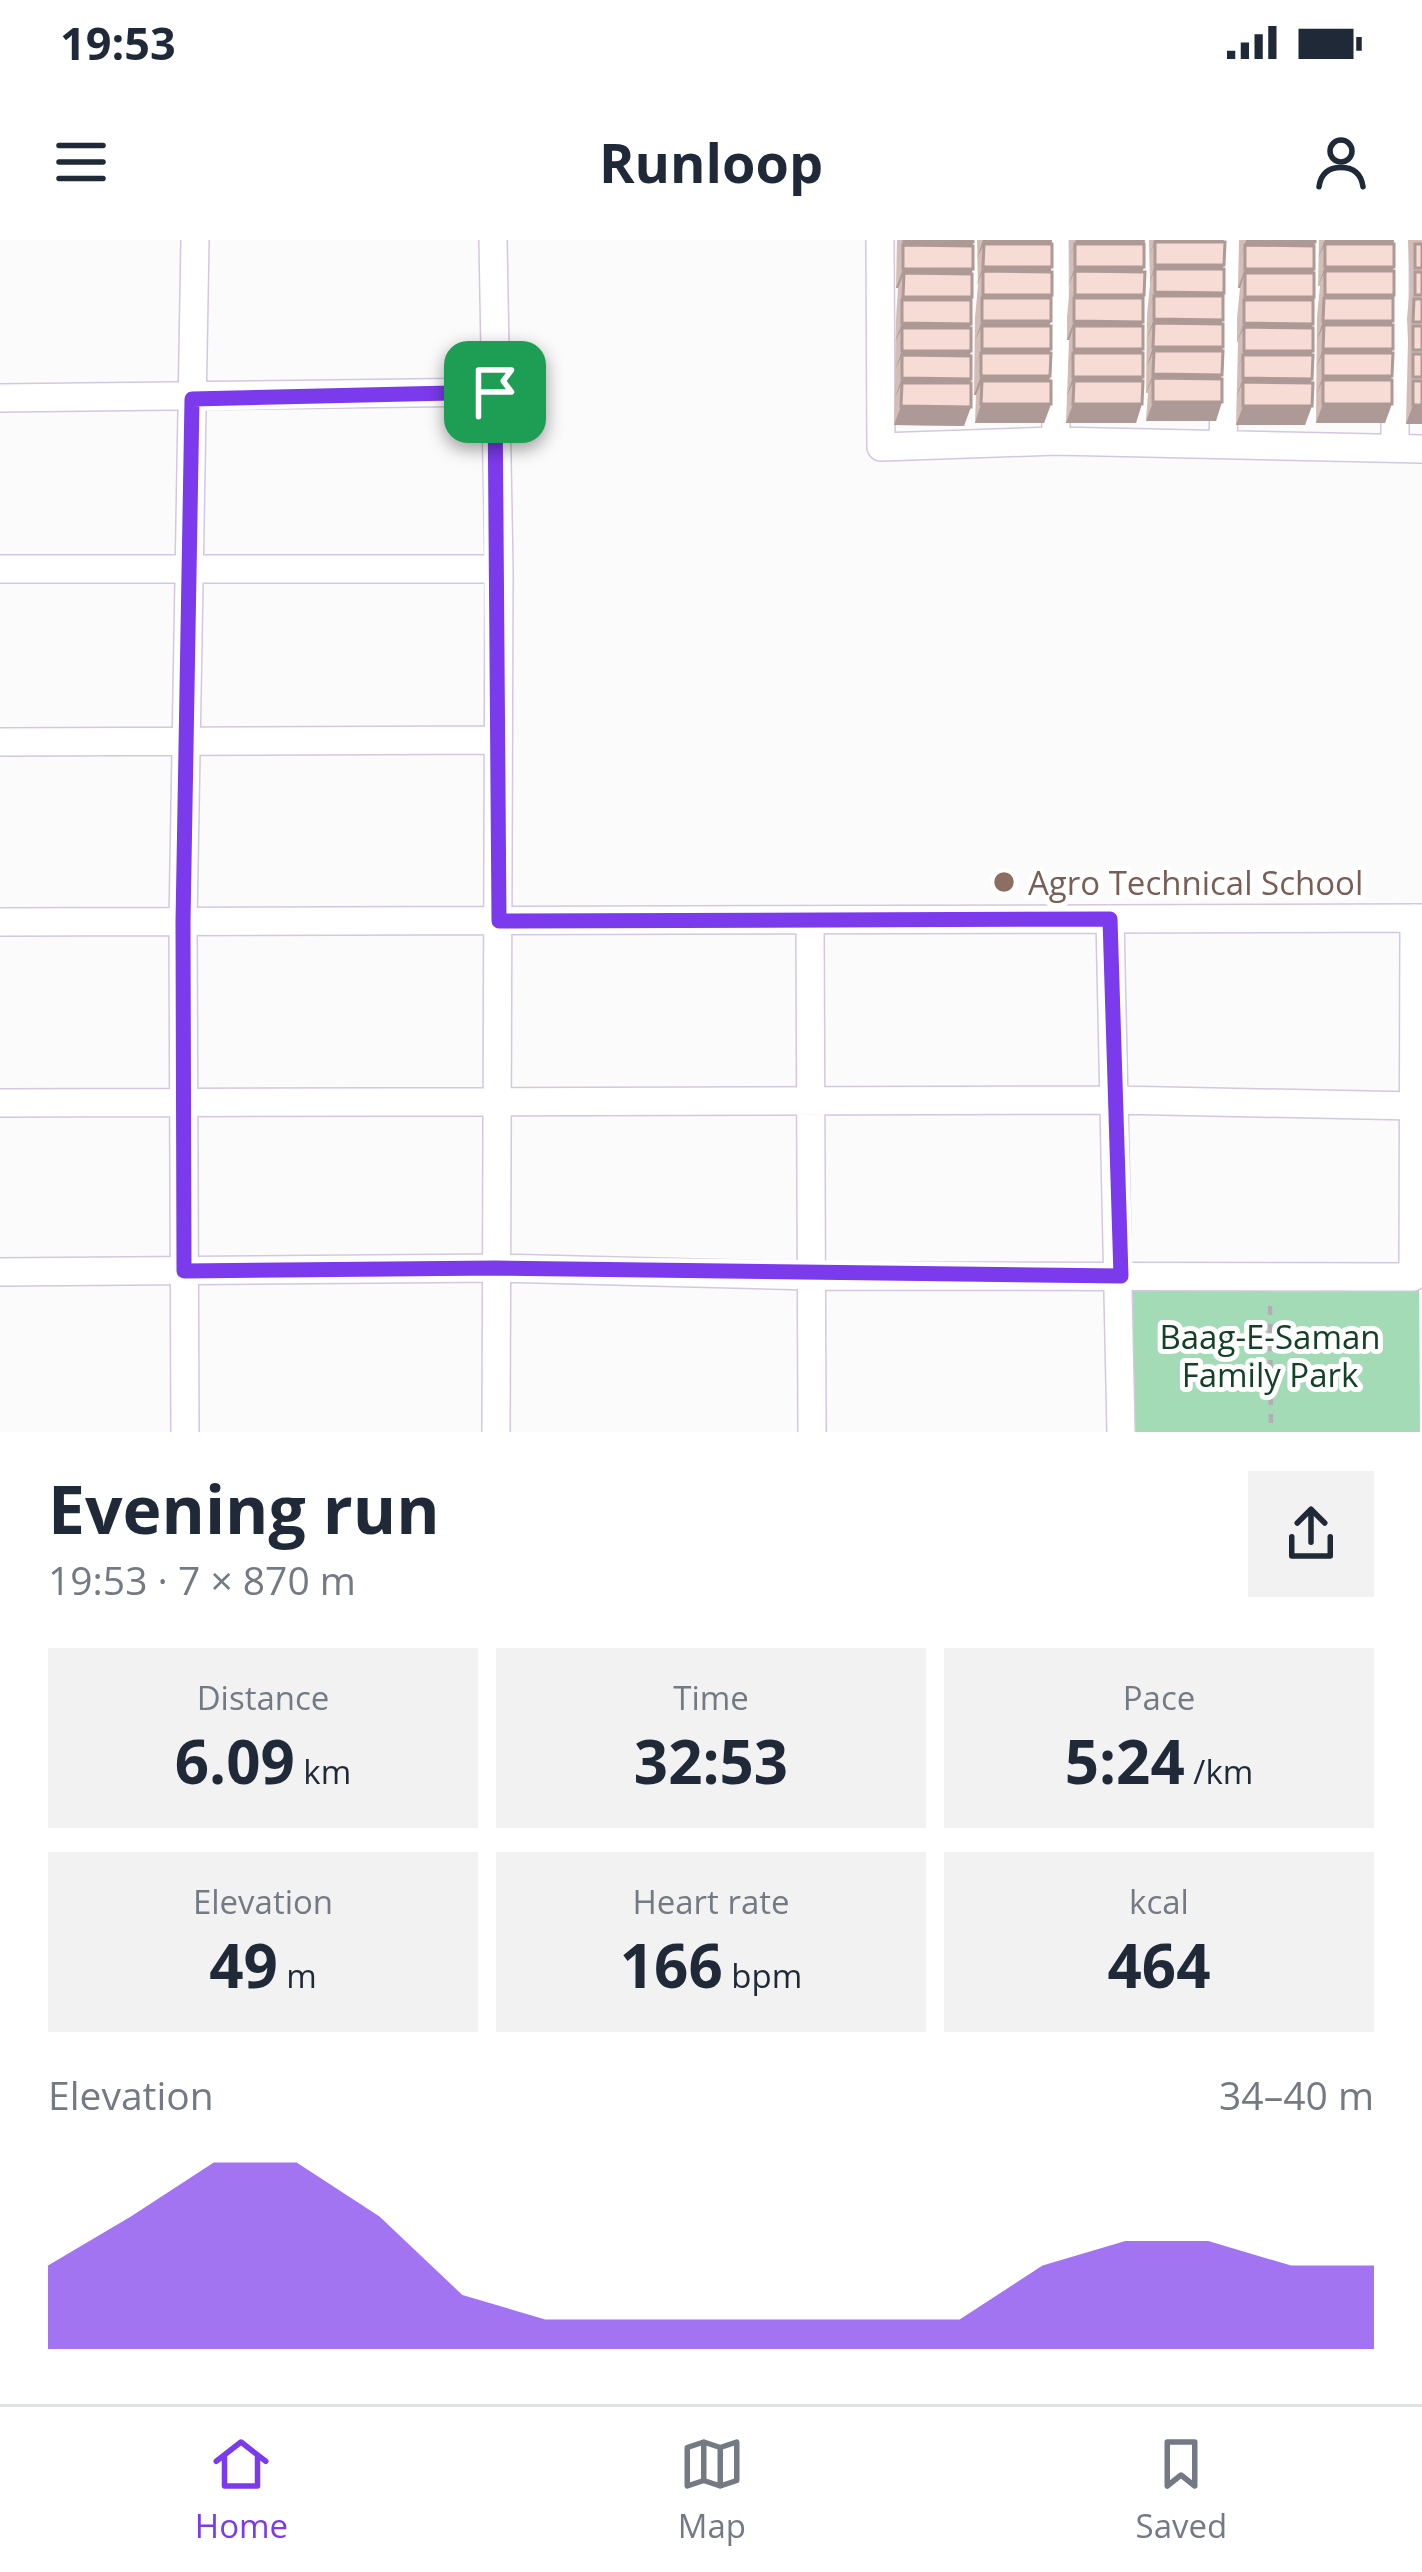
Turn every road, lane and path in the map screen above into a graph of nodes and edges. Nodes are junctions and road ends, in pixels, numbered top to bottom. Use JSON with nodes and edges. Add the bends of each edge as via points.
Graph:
{"nodes":[{"id":1,"x":195,"y":240,"type":"edge"},
{"id":2,"x":493,"y":240,"type":"edge"},
{"id":3,"x":880,"y":240,"type":"edge"},
{"id":4,"x":1055,"y":240,"type":"edge"},
{"id":5,"x":1228,"y":240,"type":"edge"},
{"id":6,"x":1395,"y":240,"type":"edge"},
{"id":7,"x":495,"y":392,"type":"junction"},
{"id":8,"x":0,"y":398,"type":"edge"},
{"id":9,"x":192,"y":399,"type":"junction"},
{"id":10,"x":1056,"y":442,"type":"junction"},
{"id":11,"x":1223,"y":444,"type":"junction"},
{"id":12,"x":1408,"y":448,"type":"edge"},
{"id":13,"x":189,"y":568,"type":"junction"},
{"id":14,"x":0,"y":569,"type":"edge"},
{"id":15,"x":499,"y":569,"type":"junction"},
{"id":16,"x":186,"y":740,"type":"junction"},
{"id":17,"x":497,"y":740,"type":"junction"},
{"id":18,"x":0,"y":742,"type":"edge"},
{"id":19,"x":1418,"y":918,"type":"edge"},
{"id":20,"x":1110,"y":919,"type":"junction"},
{"id":21,"x":810,"y":920,"type":"junction"},
{"id":22,"x":499,"y":921,"type":"junction"},
{"id":23,"x":0,"y":922,"type":"edge"},
{"id":24,"x":183,"y":922,"type":"junction"},
{"id":25,"x":1116,"y":1100,"type":"junction"},
{"id":26,"x":498,"y":1102,"type":"junction"},
{"id":27,"x":0,"y":1103,"type":"edge"},
{"id":28,"x":811,"y":1103,"type":"junction"},
{"id":29,"x":184,"y":1106,"type":"junction"},
{"id":30,"x":1414,"y":1106,"type":"junction"},
{"id":31,"x":496,"y":1268,"type":"junction"},
{"id":32,"x":184,"y":1271,"type":"junction"},
{"id":33,"x":0,"y":1272,"type":"edge"},
{"id":34,"x":812,"y":1276,"type":"junction"},
{"id":35,"x":1121,"y":1276,"type":"junction"},
{"id":36,"x":1270,"y":1276,"type":"junction"},
{"id":37,"x":185,"y":1432,"type":"edge"},
{"id":38,"x":496,"y":1432,"type":"edge"},
{"id":39,"x":812,"y":1432,"type":"edge"},
{"id":40,"x":1120,"y":1432,"type":"edge"},
{"id":41,"x":1271,"y":1432,"type":"edge"}],
"edges":[{"from":1,"to":9,"type":"street"},
{"from":2,"to":7,"type":"street"},
{"from":3,"to":10,"type":"street","via":[[881,446]]},
{"from":4,"to":10,"type":"street"},
{"from":5,"to":11,"type":"street"},
{"from":6,"to":12,"type":"street"},
{"from":7,"to":9,"type":"street"},
{"from":7,"to":15,"type":"street"},
{"from":8,"to":9,"type":"street"},
{"from":9,"to":13,"type":"street"},
{"from":10,"to":11,"type":"street"},
{"from":11,"to":12,"type":"street"},
{"from":13,"to":14,"type":"street"},
{"from":13,"to":15,"type":"street"},
{"from":13,"to":16,"type":"street"},
{"from":15,"to":17,"type":"street"},
{"from":16,"to":17,"type":"street"},
{"from":16,"to":18,"type":"street"},
{"from":16,"to":24,"type":"street"},
{"from":17,"to":22,"type":"street"},
{"from":19,"to":20,"type":"street"},
{"from":19,"to":30,"type":"street"},
{"from":20,"to":21,"type":"street"},
{"from":20,"to":25,"type":"street"},
{"from":21,"to":22,"type":"street"},
{"from":21,"to":28,"type":"street"},
{"from":22,"to":24,"type":"street"},
{"from":22,"to":26,"type":"street"},
{"from":23,"to":24,"type":"street"},
{"from":24,"to":29,"type":"street"},
{"from":25,"to":28,"type":"street"},
{"from":25,"to":30,"type":"street"},
{"from":25,"to":35,"type":"street"},
{"from":26,"to":28,"type":"street"},
{"from":26,"to":29,"type":"street"},
{"from":26,"to":31,"type":"street"},
{"from":27,"to":29,"type":"street"},
{"from":28,"to":34,"type":"street"},
{"from":29,"to":32,"type":"street"},
{"from":30,"to":36,"type":"street","via":[[1413,1276]]},
{"from":31,"to":32,"type":"street"},
{"from":31,"to":34,"type":"street"},
{"from":31,"to":38,"type":"street"},
{"from":32,"to":33,"type":"street"},
{"from":32,"to":37,"type":"street"},
{"from":34,"to":35,"type":"street"},
{"from":34,"to":39,"type":"street"},
{"from":35,"to":36,"type":"street"},
{"from":35,"to":40,"type":"street"},
{"from":36,"to":41,"type":"path"}]}
